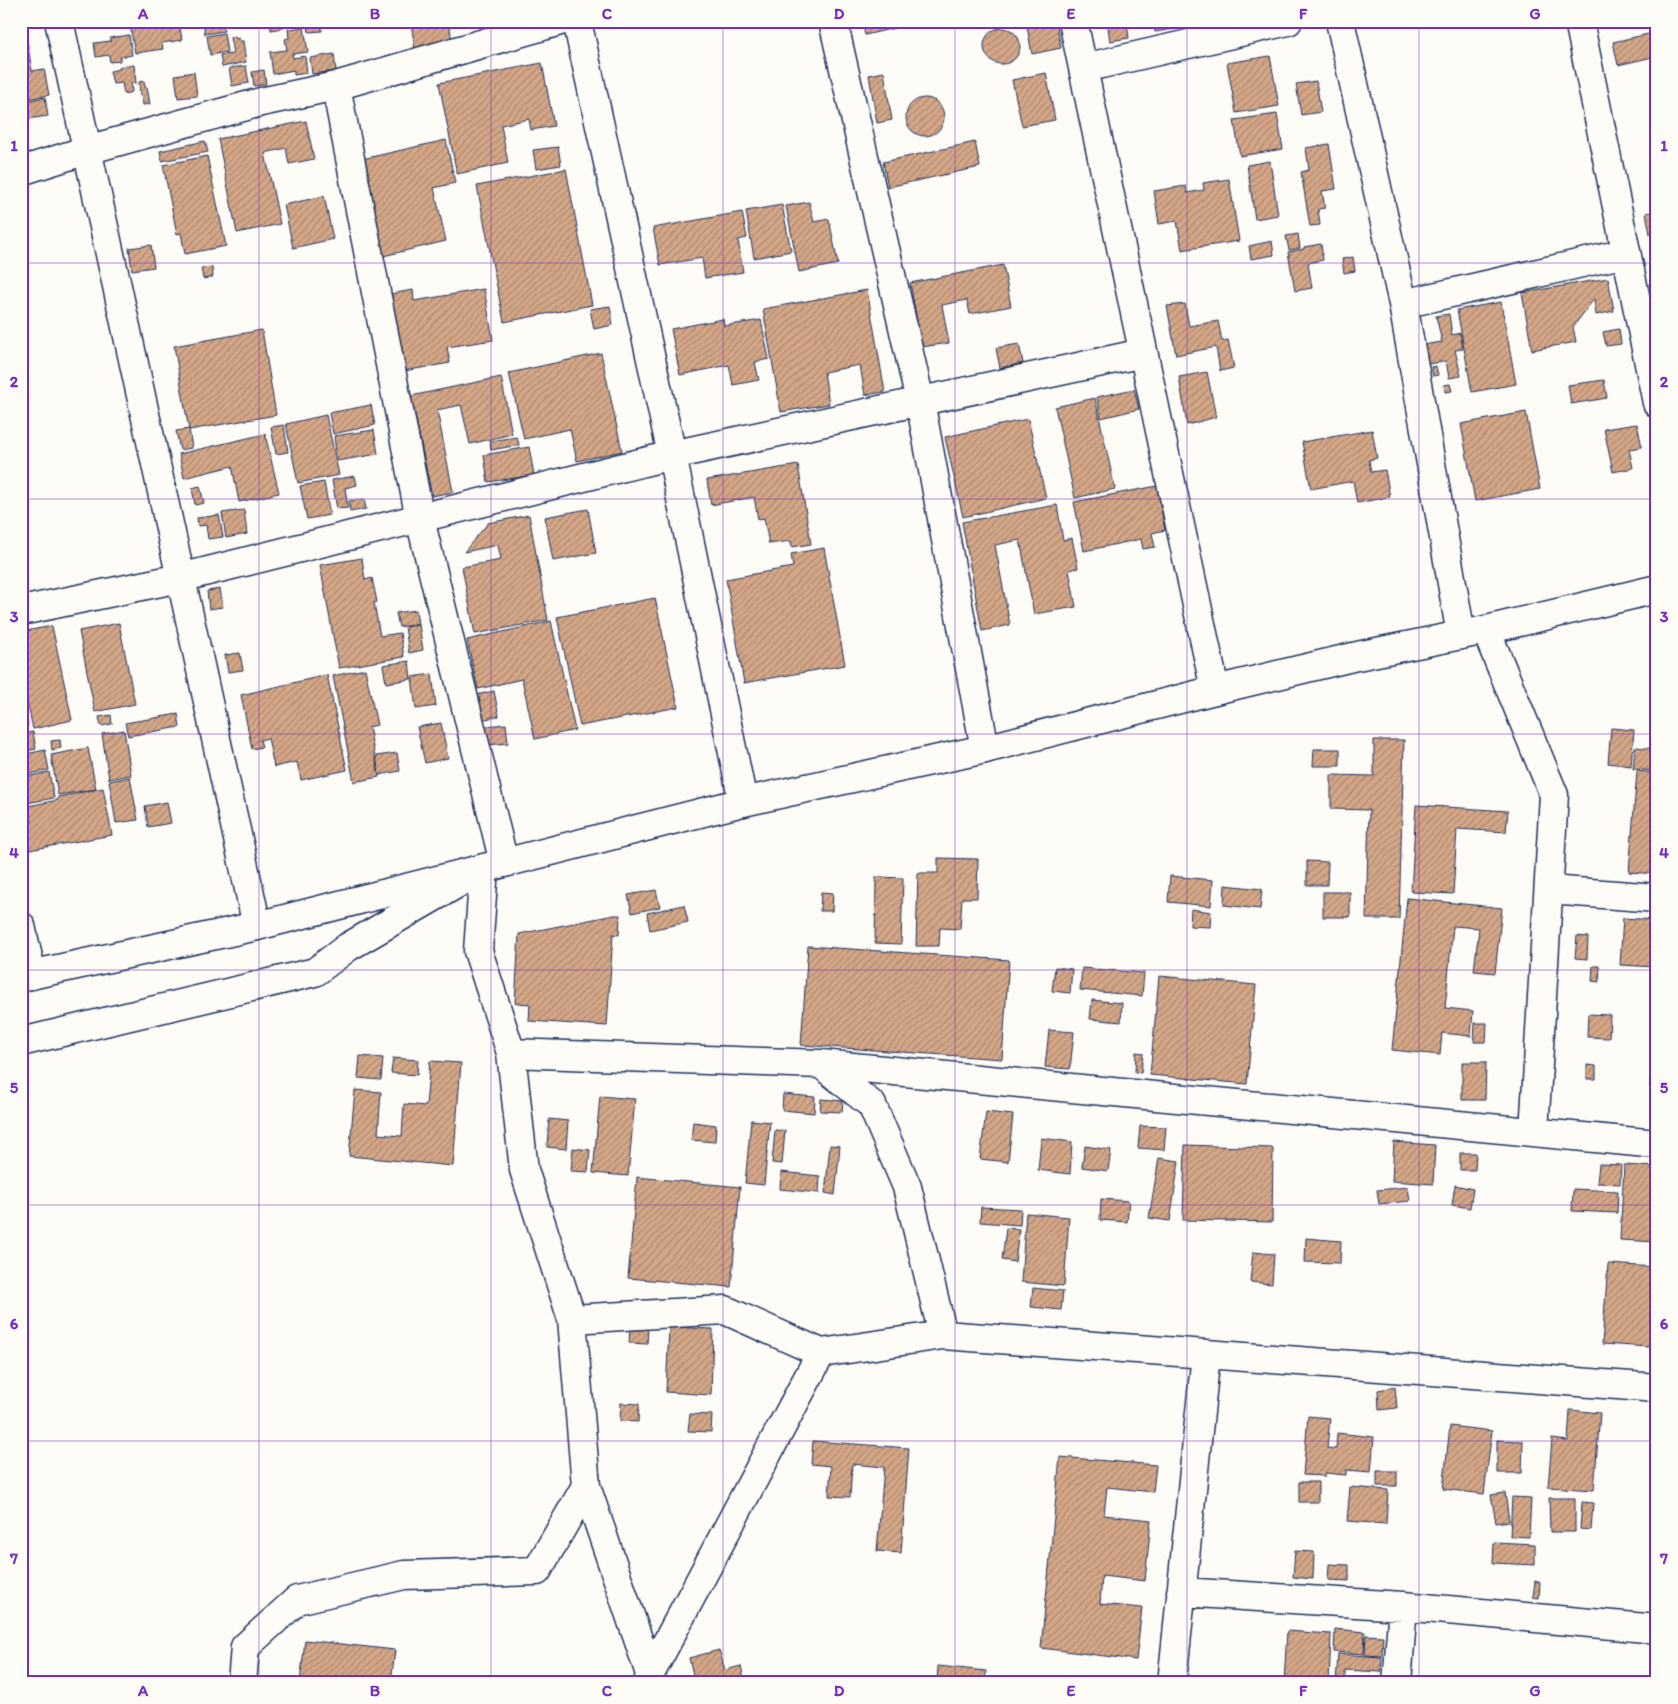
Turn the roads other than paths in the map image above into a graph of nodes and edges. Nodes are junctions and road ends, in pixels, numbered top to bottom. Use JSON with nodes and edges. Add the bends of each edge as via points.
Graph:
{"nodes":[{"id":1,"x":59,"y":21,"type":"edge"},
{"id":2,"x":560,"y":21,"type":"edge"},
{"id":3,"x":577,"y":21,"type":"edge"},
{"id":4,"x":833,"y":21,"type":"edge"},
{"id":5,"x":1073,"y":21,"type":"edge"},
{"id":6,"x":1288,"y":21,"type":"edge"},
{"id":7,"x":1340,"y":21,"type":"edge"},
{"id":8,"x":1579,"y":21,"type":"edge"},
{"id":9,"x":1084,"y":68,"type":"junction"},
{"id":10,"x":336,"y":86,"type":"junction"},
{"id":11,"x":87,"y":150,"type":"junction"},
{"id":12,"x":21,"y":171,"type":"edge"},
{"id":13,"x":1626,"y":253,"type":"junction"},
{"id":14,"x":1403,"y":304,"type":"junction"},
{"id":15,"x":1143,"y":353,"type":"junction"},
{"id":16,"x":920,"y":401,"type":"junction"},
{"id":17,"x":1657,"y":403,"type":"edge"},
{"id":18,"x":672,"y":455,"type":"junction"},
{"id":19,"x":420,"y":519,"type":"junction"},
{"id":20,"x":180,"y":578,"type":"junction"},
{"id":21,"x":1657,"y":589,"type":"edge"},
{"id":22,"x":21,"y":611,"type":"edge"},
{"id":23,"x":1474,"y":632,"type":"junction"},
{"id":24,"x":1215,"y":690,"type":"junction"},
{"id":25,"x":985,"y":749,"type":"junction"},
{"id":26,"x":743,"y":802,"type":"junction"},
{"id":27,"x":494,"y":865,"type":"junction"},
{"id":28,"x":1548,"y":890,"type":"junction"},
{"id":29,"x":1657,"y":898,"type":"edge"},
{"id":30,"x":21,"y":926,"type":"edge"},
{"id":31,"x":257,"y":926,"type":"junction"},
{"id":32,"x":26,"y":976,"type":"edge"},
{"id":33,"x":21,"y":1042,"type":"edge"},
{"id":34,"x":510,"y":1054,"type":"junction"},
{"id":35,"x":821,"y":1064,"type":"junction"},
{"id":36,"x":1534,"y":1132,"type":"junction"},
{"id":37,"x":1657,"y":1144,"type":"edge"},
{"id":38,"x":572,"y":1320,"type":"junction"},
{"id":39,"x":943,"y":1335,"type":"junction"},
{"id":40,"x":821,"y":1352,"type":"junction"},
{"id":41,"x":1206,"y":1354,"type":"junction"},
{"id":42,"x":1657,"y":1388,"type":"edge"},
{"id":43,"x":586,"y":1486,"type":"junction"},
{"id":44,"x":1181,"y":1592,"type":"junction"},
{"id":45,"x":1404,"y":1606,"type":"junction"},
{"id":46,"x":1657,"y":1629,"type":"edge"},
{"id":47,"x":649,"y":1679,"type":"edge"},
{"id":48,"x":242,"y":1683,"type":"edge"},
{"id":49,"x":1172,"y":1683,"type":"edge"},
{"id":50,"x":1397,"y":1683,"type":"edge"}],
"edges":[{"from":1,"to":11,"type":"street"},
{"from":2,"to":10,"type":"street"},
{"from":3,"to":18,"type":"street"},
{"from":4,"to":16,"type":"street"},
{"from":5,"to":9,"type":"street"},
{"from":6,"to":9,"type":"street"},
{"from":7,"to":14,"type":"street"},
{"from":8,"to":13,"type":"street"},
{"from":9,"to":15,"type":"street"},
{"from":10,"to":11,"type":"street","via":[[261,102]]},
{"from":10,"to":19,"type":"street"},
{"from":11,"to":12,"type":"street"},
{"from":11,"to":20,"type":"street"},
{"from":13,"to":14,"type":"street"},
{"from":13,"to":17,"type":"street"},
{"from":14,"to":23,"type":"street"},
{"from":15,"to":16,"type":"street"},
{"from":15,"to":24,"type":"street"},
{"from":16,"to":18,"type":"street"},
{"from":16,"to":25,"type":"street"},
{"from":18,"to":19,"type":"street"},
{"from":18,"to":26,"type":"street"},
{"from":19,"to":20,"type":"street"},
{"from":19,"to":27,"type":"street"},
{"from":20,"to":22,"type":"street"},
{"from":20,"to":31,"type":"street"},
{"from":21,"to":23,"type":"street"},
{"from":23,"to":24,"type":"street"},
{"from":23,"to":28,"type":"street","via":[[1554,795]]},
{"from":24,"to":25,"type":"street"},
{"from":25,"to":26,"type":"street"},
{"from":26,"to":27,"type":"street"},
{"from":27,"to":31,"type":"street"},
{"from":27,"to":33,"type":"street","via":[[348,946],[315,972]]},
{"from":27,"to":34,"type":"street","via":[[478,951]]},
{"from":28,"to":29,"type":"street"},
{"from":28,"to":36,"type":"street"},
{"from":30,"to":32,"type":"street"},
{"from":31,"to":32,"type":"street"},
{"from":34,"to":35,"type":"street"},
{"from":34,"to":38,"type":"street","via":[[524,1170]]},
{"from":35,"to":36,"type":"street"},
{"from":35,"to":39,"type":"street","via":[[872,1104],[907,1187]]},
{"from":36,"to":37,"type":"street"},
{"from":38,"to":40,"type":"street","via":[[725,1310]]},
{"from":38,"to":43,"type":"street"},
{"from":39,"to":40,"type":"street"},
{"from":39,"to":41,"type":"street"},
{"from":40,"to":47,"type":"street"},
{"from":41,"to":42,"type":"street"},
{"from":41,"to":44,"type":"street"},
{"from":43,"to":47,"type":"street"},
{"from":43,"to":48,"type":"street","via":[[537,1571],[404,1575],[297,1600],[245,1648]]},
{"from":44,"to":45,"type":"street"},
{"from":44,"to":49,"type":"street"},
{"from":45,"to":46,"type":"street"},
{"from":45,"to":50,"type":"street"}]}
